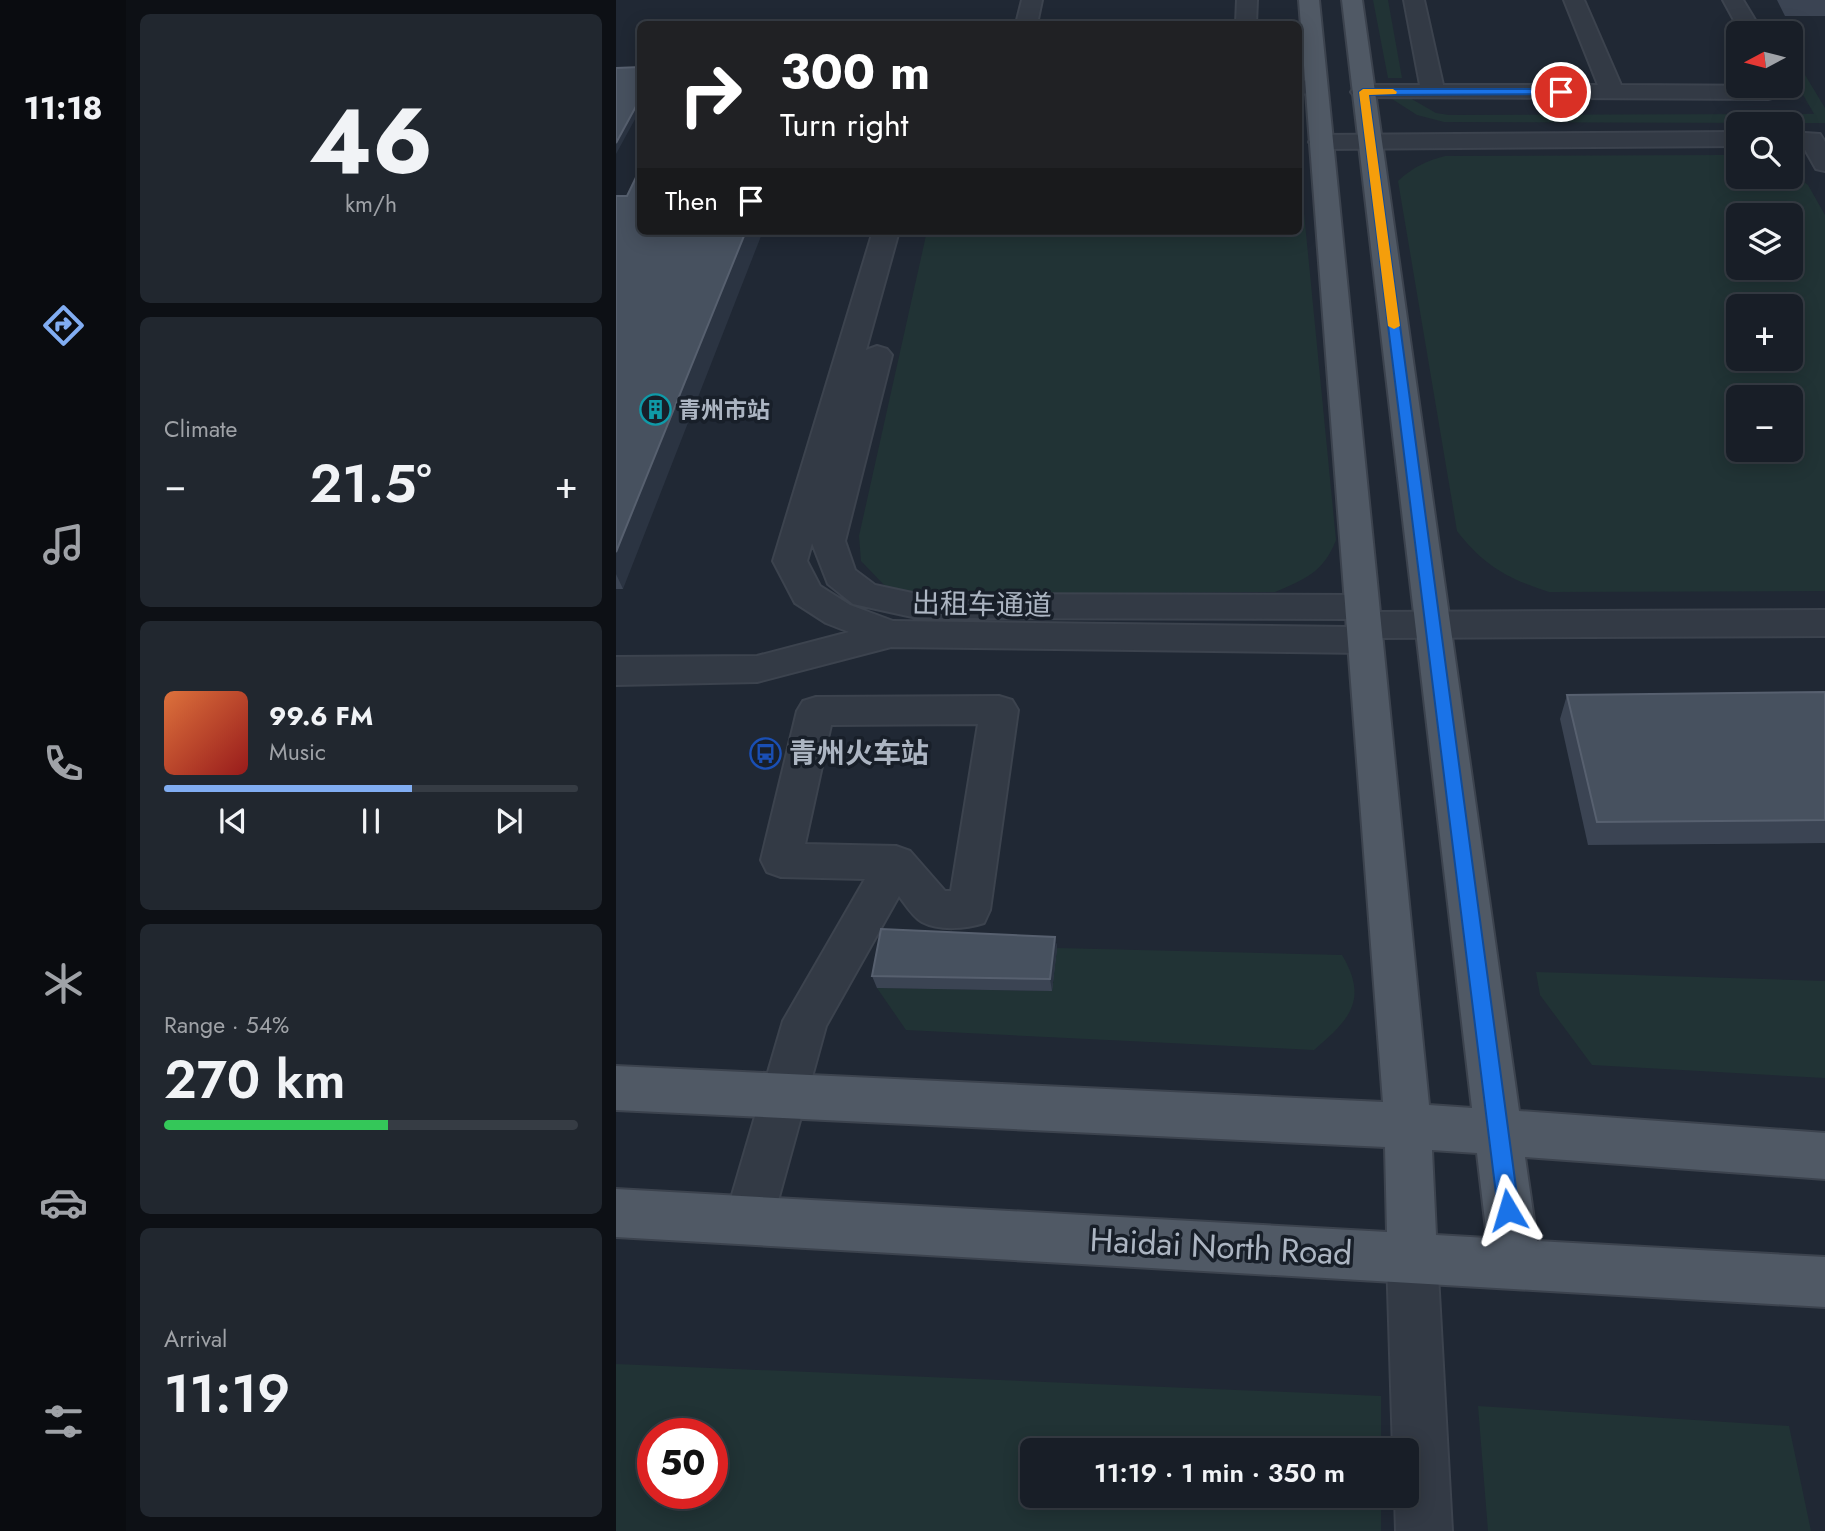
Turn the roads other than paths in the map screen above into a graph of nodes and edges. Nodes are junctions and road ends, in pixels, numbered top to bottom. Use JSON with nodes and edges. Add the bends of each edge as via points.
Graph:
{"nodes":[{"id":1,"x":1032,"y":0,"type":"edge"},
{"id":2,"x":1247,"y":0,"type":"edge"},
{"id":3,"x":1309,"y":0,"type":"edge"},
{"id":4,"x":1352,"y":0,"type":"edge"},
{"id":5,"x":1414,"y":0,"type":"edge"},
{"id":6,"x":1574,"y":0,"type":"edge"},
{"id":7,"x":1732,"y":0,"type":"edge"},
{"id":8,"x":1028,"y":21,"type":"edge"},
{"id":9,"x":1246,"y":21,"type":"edge"},
{"id":10,"x":1745,"y":21,"type":"edge"},
{"id":11,"x":1307,"y":87,"type":"edge"},
{"id":12,"x":1363,"y":92,"type":"junction"},
{"id":13,"x":1433,"y":92,"type":"junction"},
{"id":14,"x":1612,"y":92,"type":"junction"},
{"id":15,"x":1726,"y":92,"type":"edge"},
{"id":16,"x":1726,"y":139,"type":"edge"},
{"id":17,"x":1803,"y":139,"type":"edge"},
{"id":18,"x":1312,"y":141,"type":"edge"},
{"id":19,"x":1370,"y":141,"type":"junction"},
{"id":20,"x":1825,"y":164,"type":"edge"},
{"id":21,"x":885,"y":235,"type":"edge"},
{"id":22,"x":908,"y":235,"type":"edge"},
{"id":23,"x":1825,"y":623,"type":"edge"},
{"id":24,"x":1363,"y":624,"type":"junction"},
{"id":25,"x":1433,"y":625,"type":"junction"},
{"id":26,"x":891,"y":634,"type":"junction"},
{"id":27,"x":616,"y":671,"type":"edge"},
{"id":28,"x":896,"y":863,"type":"junction"},
{"id":29,"x":616,"y":1088,"type":"edge"},
{"id":30,"x":785,"y":1097,"type":"junction"},
{"id":31,"x":1408,"y":1126,"type":"junction"},
{"id":32,"x":1498,"y":1132,"type":"junction"},
{"id":33,"x":1825,"y":1156,"type":"edge"},
{"id":34,"x":616,"y":1213,"type":"edge"},
{"id":35,"x":749,"y":1219,"type":"junction"},
{"id":36,"x":1412,"y":1256,"type":"junction"},
{"id":37,"x":1516,"y":1263,"type":"junction"},
{"id":38,"x":1825,"y":1282,"type":"edge"},
{"id":39,"x":1424,"y":1531,"type":"edge"}],
"edges":[{"from":1,"to":8,"type":"street"},
{"from":2,"to":9,"type":"street"},
{"from":3,"to":11,"type":"main road"},
{"from":4,"to":12,"type":"main road"},
{"from":5,"to":13,"type":"street"},
{"from":6,"to":14,"type":"street"},
{"from":7,"to":10,"type":"street"},
{"from":11,"to":18,"type":"main road"},
{"from":12,"to":13,"type":"street"},
{"from":12,"to":19,"type":"main road"},
{"from":13,"to":14,"type":"street"},
{"from":14,"to":15,"type":"street"},
{"from":16,"to":19,"type":"street"},
{"from":17,"to":20,"type":"street","via":[[1811,139]]},
{"from":18,"to":19,"type":"street"},
{"from":18,"to":24,"type":"main road"},
{"from":19,"to":25,"type":"main road"},
{"from":21,"to":26,"type":"street","via":[[790,561],[807,594],[838,614]]},
{"from":22,"to":24,"type":"street","name":"出租车通道","via":[[828,541],[840,576],[865,595],[917,606]]},
{"from":23,"to":25,"type":"street"},
{"from":24,"to":25,"type":"street"},
{"from":24,"to":26,"type":"street"},
{"from":24,"to":31,"type":"main road"},
{"from":25,"to":32,"type":"main road"},
{"from":26,"to":27,"type":"street","via":[[757,669]]},
{"from":28,"to":28,"type":"street","via":[[933,908],[969,909],[999,710],[816,711],[781,860]]},
{"from":28,"to":30,"type":"street","via":[[805,1021]]},
{"from":29,"to":30,"type":"main road"},
{"from":30,"to":31,"type":"main road"},
{"from":30,"to":35,"type":"street"},
{"from":31,"to":32,"type":"main road"},
{"from":31,"to":36,"type":"main road"},
{"from":32,"to":33,"type":"main road"},
{"from":32,"to":37,"type":"main road"},
{"from":34,"to":35,"type":"main road","name":"Haidai North Road"},
{"from":35,"to":36,"type":"main road","name":"Haidai North Road"},
{"from":36,"to":37,"type":"main road","name":"Haidai North Road"},
{"from":36,"to":39,"type":"street"},
{"from":37,"to":38,"type":"main road","name":"Haidai North Road"}]}
